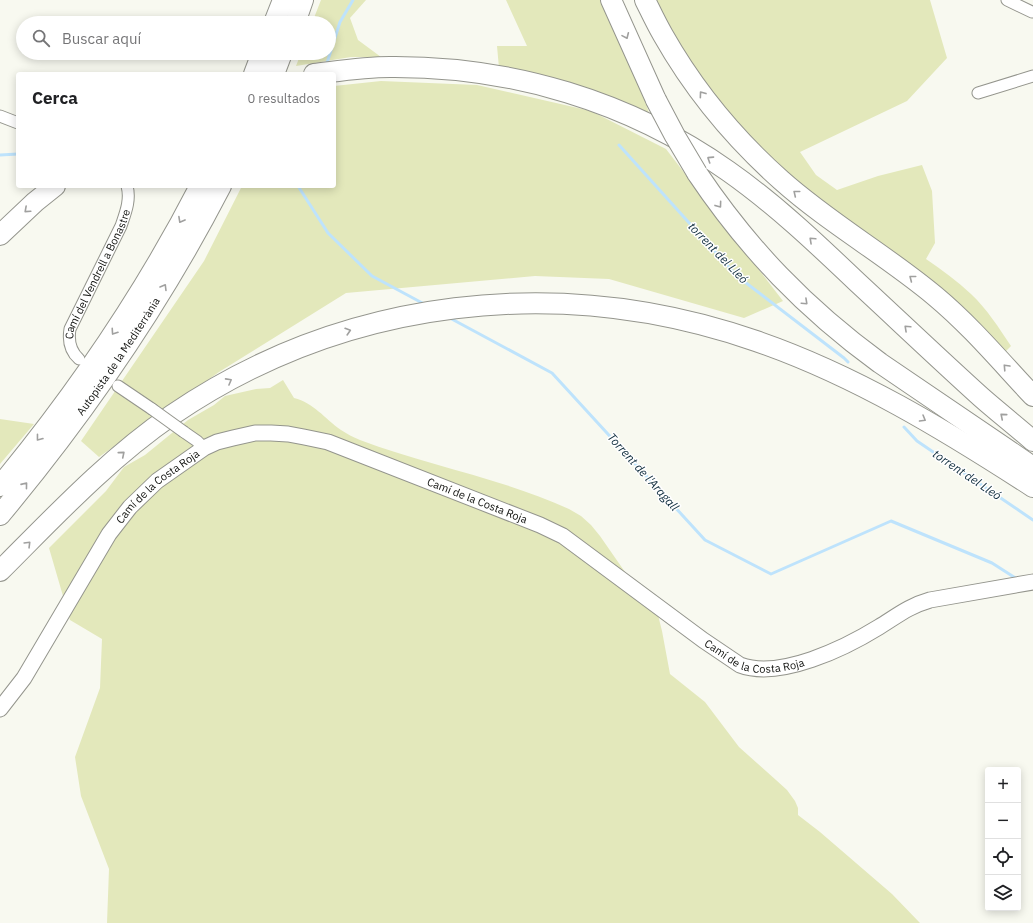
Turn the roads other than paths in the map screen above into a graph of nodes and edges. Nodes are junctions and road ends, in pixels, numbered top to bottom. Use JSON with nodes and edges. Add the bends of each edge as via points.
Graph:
{"nodes":[{"id":1,"x":283,"y":0,"type":"edge"},
{"id":2,"x":303,"y":0,"type":"edge"},
{"id":3,"x":611,"y":0,"type":"edge"},
{"id":4,"x":645,"y":0,"type":"edge"},
{"id":5,"x":1007,"y":0,"type":"edge"},
{"id":6,"x":1033,"y":12,"type":"edge"},
{"id":7,"x":277,"y":16,"type":"edge"},
{"id":8,"x":297,"y":16,"type":"edge"},
{"id":9,"x":259,"y":60,"type":"edge"},
{"id":10,"x":279,"y":60,"type":"edge"},
{"id":11,"x":255,"y":72,"type":"edge"},
{"id":12,"x":275,"y":72,"type":"edge"},
{"id":13,"x":330,"y":72,"type":"edge"},
{"id":14,"x":1033,"y":76,"type":"edge"},
{"id":15,"x":978,"y":93,"type":"dead end"},
{"id":16,"x":0,"y":116,"type":"edge"},
{"id":17,"x":16,"y":122,"type":"edge"},
{"id":18,"x":53,"y":188,"type":"edge"},
{"id":19,"x":127,"y":188,"type":"edge"},
{"id":20,"x":199,"y":188,"type":"edge"},
{"id":21,"x":220,"y":188,"type":"edge"},
{"id":22,"x":0,"y":235,"type":"edge"},
{"id":23,"x":79,"y":359,"type":"dead end"},
{"id":24,"x":118,"y":386,"type":"dead end"},
{"id":25,"x":1033,"y":396,"type":"edge"},
{"id":26,"x":1033,"y":441,"type":"edge"},
{"id":27,"x":204,"y":448,"type":"junction"},
{"id":28,"x":1033,"y":467,"type":"edge"},
{"id":29,"x":0,"y":486,"type":"edge"},
{"id":30,"x":1033,"y":487,"type":"edge"},
{"id":31,"x":0,"y":515,"type":"edge"},
{"id":32,"x":0,"y":571,"type":"edge"},
{"id":33,"x":1033,"y":582,"type":"edge"},
{"id":34,"x":0,"y":709,"type":"edge"}],
"edges":[{"from":1,"to":7,"type":"highway"},
{"from":2,"to":8,"type":"highway"},
{"from":3,"to":28,"type":"highway","one_way":true,"bridge":true,"via":[[675,136],[723,210],[751,245],[817,313],[857,346]]},
{"from":25,"to":4,"type":"highway","one_way":true,"via":[[978,337],[936,297],[807,201],[759,159],[704,98],[663,35]]},
{"from":5,"to":6,"type":"street"},
{"from":9,"to":11,"type":"highway"},
{"from":10,"to":12,"type":"highway"},
{"from":26,"to":13,"type":"highway","one_way":true,"via":[[982,398],[766,200],[724,168],[657,128],[576,94],[485,73],[388,67]]},
{"from":14,"to":15,"type":"street"},
{"from":16,"to":17,"type":"street"},
{"from":18,"to":22,"type":"highway","one_way":true},
{"from":19,"to":23,"type":"street","name":"Camí del Vendrell a Bonastre","via":[[128,199],[121,226],[70,329],[70,344]]},
{"from":20,"to":29,"type":"highway","name":"Autopista de la Mediterrània","one_way":true,"via":[[149,277],[97,357],[41,435]]},
{"from":31,"to":21,"type":"highway","name":"Autopista de la Mediterrània","one_way":true,"via":[[58,443],[138,331]]},
{"from":24,"to":27,"type":"street","bridge":true,"via":[[197,440]]},
{"from":27,"to":33,"type":"street","name":"Camí de la Costa Roja","via":[[217,442],[255,433],[288,434],[328,442],[540,525],[563,536],[703,640],[747,668],[781,668],[818,657],[847,644],[920,603]]},
{"from":27,"to":34,"type":"street","name":"Camí de la Costa Roja","via":[[157,481],[130,507],[109,534],[24,678]]},
{"from":32,"to":30,"type":"highway","one_way":true,"via":[[77,494],[126,450],[171,416],[230,380],[303,346],[378,322],[424,312],[488,304],[545,303],[616,308],[687,320],[756,341],[802,358],[889,400],[952,435]]}]}
